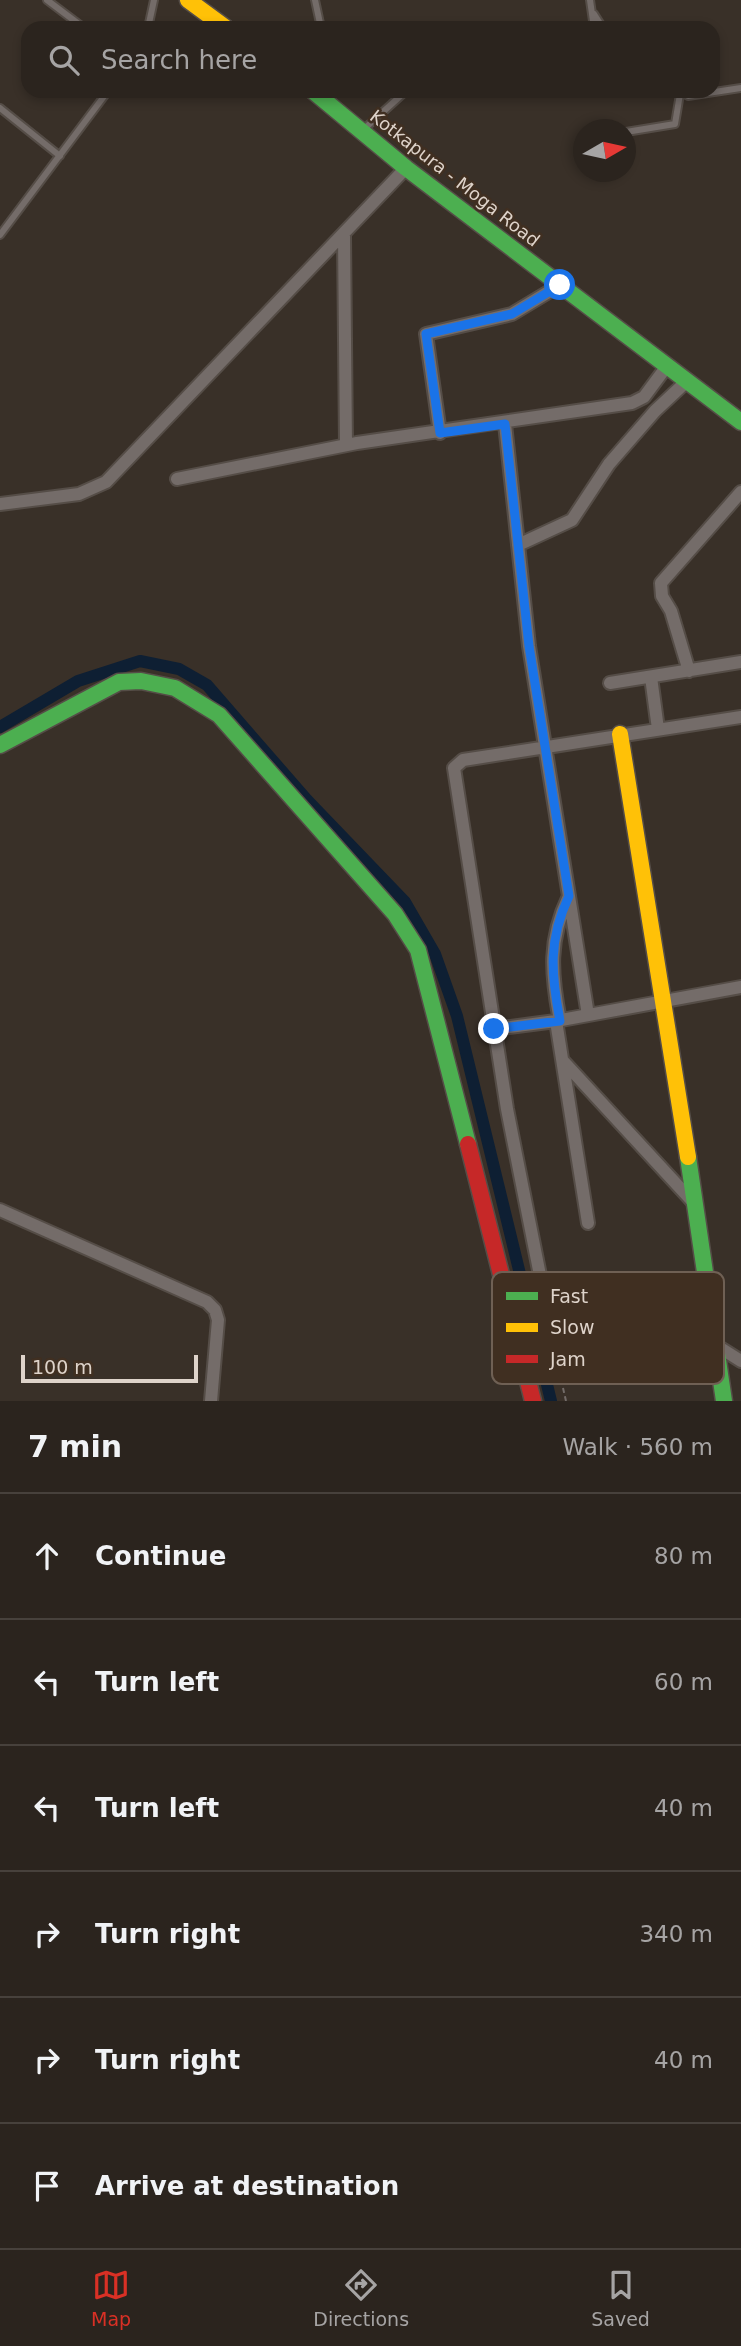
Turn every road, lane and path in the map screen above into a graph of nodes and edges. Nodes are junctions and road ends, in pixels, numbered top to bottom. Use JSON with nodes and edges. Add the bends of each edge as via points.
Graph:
{"nodes":[{"id":1,"x":47,"y":0,"type":"edge"},
{"id":2,"x":154,"y":0,"type":"edge"},
{"id":3,"x":188,"y":0,"type":"edge"},
{"id":4,"x":316,"y":0,"type":"edge"},
{"id":5,"x":590,"y":0,"type":"edge"},
{"id":6,"x":591,"y":9,"type":"junction"},
{"id":7,"x":75,"y":21,"type":"edge"},
{"id":8,"x":150,"y":21,"type":"edge"},
{"id":9,"x":216,"y":21,"type":"edge"},
{"id":10,"x":320,"y":21,"type":"edge"},
{"id":11,"x":593,"y":21,"type":"edge"},
{"id":12,"x":599,"y":21,"type":"edge"},
{"id":13,"x":741,"y":88,"type":"edge"},
{"id":14,"x":720,"y":91,"type":"edge"},
{"id":15,"x":103,"y":98,"type":"edge"},
{"id":16,"x":325,"y":98,"type":"edge"},
{"id":17,"x":398,"y":98,"type":"edge"},
{"id":18,"x":678,"y":98,"type":"edge"},
{"id":19,"x":0,"y":108,"type":"edge"},
{"id":20,"x":636,"y":130,"type":"edge"},
{"id":21,"x":362,"y":131,"type":"junction"},
{"id":22,"x":60,"y":156,"type":"junction"},
{"id":23,"x":406,"y":168,"type":"junction"},
{"id":24,"x":0,"y":235,"type":"edge"},
{"id":25,"x":344,"y":236,"type":"junction"},
{"id":26,"x":560,"y":285,"type":"junction"},
{"id":27,"x":667,"y":366,"type":"junction"},
{"id":28,"x":687,"y":381,"type":"junction"},
{"id":29,"x":741,"y":422,"type":"edge"},
{"id":30,"x":505,"y":424,"type":"junction"},
{"id":31,"x":440,"y":433,"type":"junction"},
{"id":32,"x":346,"y":445,"type":"junction"},
{"id":33,"x":177,"y":479,"type":"dead end"},
{"id":34,"x":741,"y":492,"type":"edge"},
{"id":35,"x":0,"y":504,"type":"edge"},
{"id":36,"x":518,"y":544,"type":"junction"},
{"id":37,"x":741,"y":662,"type":"edge"},
{"id":38,"x":689,"y":671,"type":"junction"},
{"id":39,"x":651,"y":677,"type":"junction"},
{"id":40,"x":610,"y":683,"type":"dead end"},
{"id":41,"x":741,"y":717,"type":"edge"},
{"id":42,"x":658,"y":729,"type":"junction"},
{"id":43,"x":620,"y":734,"type":"junction"},
{"id":44,"x":0,"y":745,"type":"edge"},
{"id":45,"x":546,"y":746,"type":"junction"},
{"id":46,"x":569,"y":896,"type":"junction"},
{"id":47,"x":741,"y":987,"type":"edge"},
{"id":48,"x":664,"y":1000,"type":"junction"},
{"id":49,"x":588,"y":1015,"type":"junction"},
{"id":50,"x":558,"y":1021,"type":"junction"},
{"id":51,"x":494,"y":1029,"type":"junction"},
{"id":52,"x":563,"y":1061,"type":"junction"},
{"id":53,"x":693,"y":1202,"type":"junction"},
{"id":54,"x":0,"y":1210,"type":"edge"},
{"id":55,"x":588,"y":1223,"type":"dead end"},
{"id":56,"x":500,"y":1272,"type":"edge"},
{"id":57,"x":540,"y":1272,"type":"edge"},
{"id":58,"x":704,"y":1272,"type":"edge"},
{"id":59,"x":724,"y":1350,"type":"edge"},
{"id":60,"x":741,"y":1361,"type":"edge"},
{"id":61,"x":529,"y":1384,"type":"edge"},
{"id":62,"x":211,"y":1401,"type":"edge"},
{"id":63,"x":533,"y":1401,"type":"edge"}],
"edges":[{"from":1,"to":7,"type":"lane"},
{"from":2,"to":8,"type":"lane"},
{"from":3,"to":9,"type":"main road"},
{"from":4,"to":10,"type":"lane"},
{"from":5,"to":6,"type":"lane"},
{"from":6,"to":11,"type":"lane"},
{"from":6,"to":12,"type":"lane"},
{"from":13,"to":14,"type":"lane"},
{"from":15,"to":22,"type":"lane"},
{"from":16,"to":21,"type":"main road","name":"Kotkapura - Moga Road"},
{"from":17,"to":21,"type":"lane"},
{"from":18,"to":20,"type":"lane","via":[[675,124]]},
{"from":19,"to":22,"type":"lane"},
{"from":21,"to":23,"type":"main road","name":"Kotkapura - Moga Road"},
{"from":22,"to":24,"type":"lane"},
{"from":23,"to":25,"type":"street"},
{"from":23,"to":26,"type":"main road","name":"Kotkapura - Moga Road"},
{"from":25,"to":32,"type":"street"},
{"from":25,"to":35,"type":"street","via":[[106,482],[79,494]]},
{"from":26,"to":27,"type":"main road","name":"Kotkapura - Moga Road"},
{"from":26,"to":31,"type":"street","via":[[512,314],[426,334]]},
{"from":27,"to":28,"type":"main road","name":"Kotkapura - Moga Road"},
{"from":27,"to":30,"type":"street","via":[[638,401]]},
{"from":28,"to":29,"type":"main road","name":"Kotkapura - Moga Road"},
{"from":28,"to":36,"type":"street","via":[[609,464],[572,520]]},
{"from":30,"to":31,"type":"street"},
{"from":30,"to":36,"type":"street"},
{"from":31,"to":32,"type":"street"},
{"from":32,"to":33,"type":"street"},
{"from":34,"to":38,"type":"street","via":[[661,583]]},
{"from":36,"to":45,"type":"street"},
{"from":37,"to":38,"type":"street"},
{"from":38,"to":39,"type":"street"},
{"from":39,"to":40,"type":"street"},
{"from":39,"to":42,"type":"street"},
{"from":41,"to":42,"type":"street"},
{"from":42,"to":43,"type":"street"},
{"from":43,"to":45,"type":"street"},
{"from":43,"to":48,"type":"main road"},
{"from":44,"to":56,"type":"main road","via":[[119,682],[137,680],[185,692],[218,715],[260,757],[396,917],[418,950]]},
{"from":45,"to":46,"type":"street"},
{"from":45,"to":51,"type":"street","via":[[463,760],[454,768]]},
{"from":46,"to":49,"type":"street"},
{"from":46,"to":50,"type":"street","via":[[557,921],[554,946]]},
{"from":47,"to":48,"type":"street"},
{"from":48,"to":49,"type":"street"},
{"from":48,"to":53,"type":"main road"},
{"from":49,"to":50,"type":"street"},
{"from":50,"to":51,"type":"street"},
{"from":50,"to":52,"type":"street"},
{"from":51,"to":57,"type":"street"},
{"from":52,"to":53,"type":"street"},
{"from":52,"to":55,"type":"street"},
{"from":53,"to":58,"type":"main road"},
{"from":54,"to":62,"type":"street","via":[[207,1302],[218,1320]]},
{"from":59,"to":60,"type":"street"},
{"from":61,"to":63,"type":"main road"}]}
